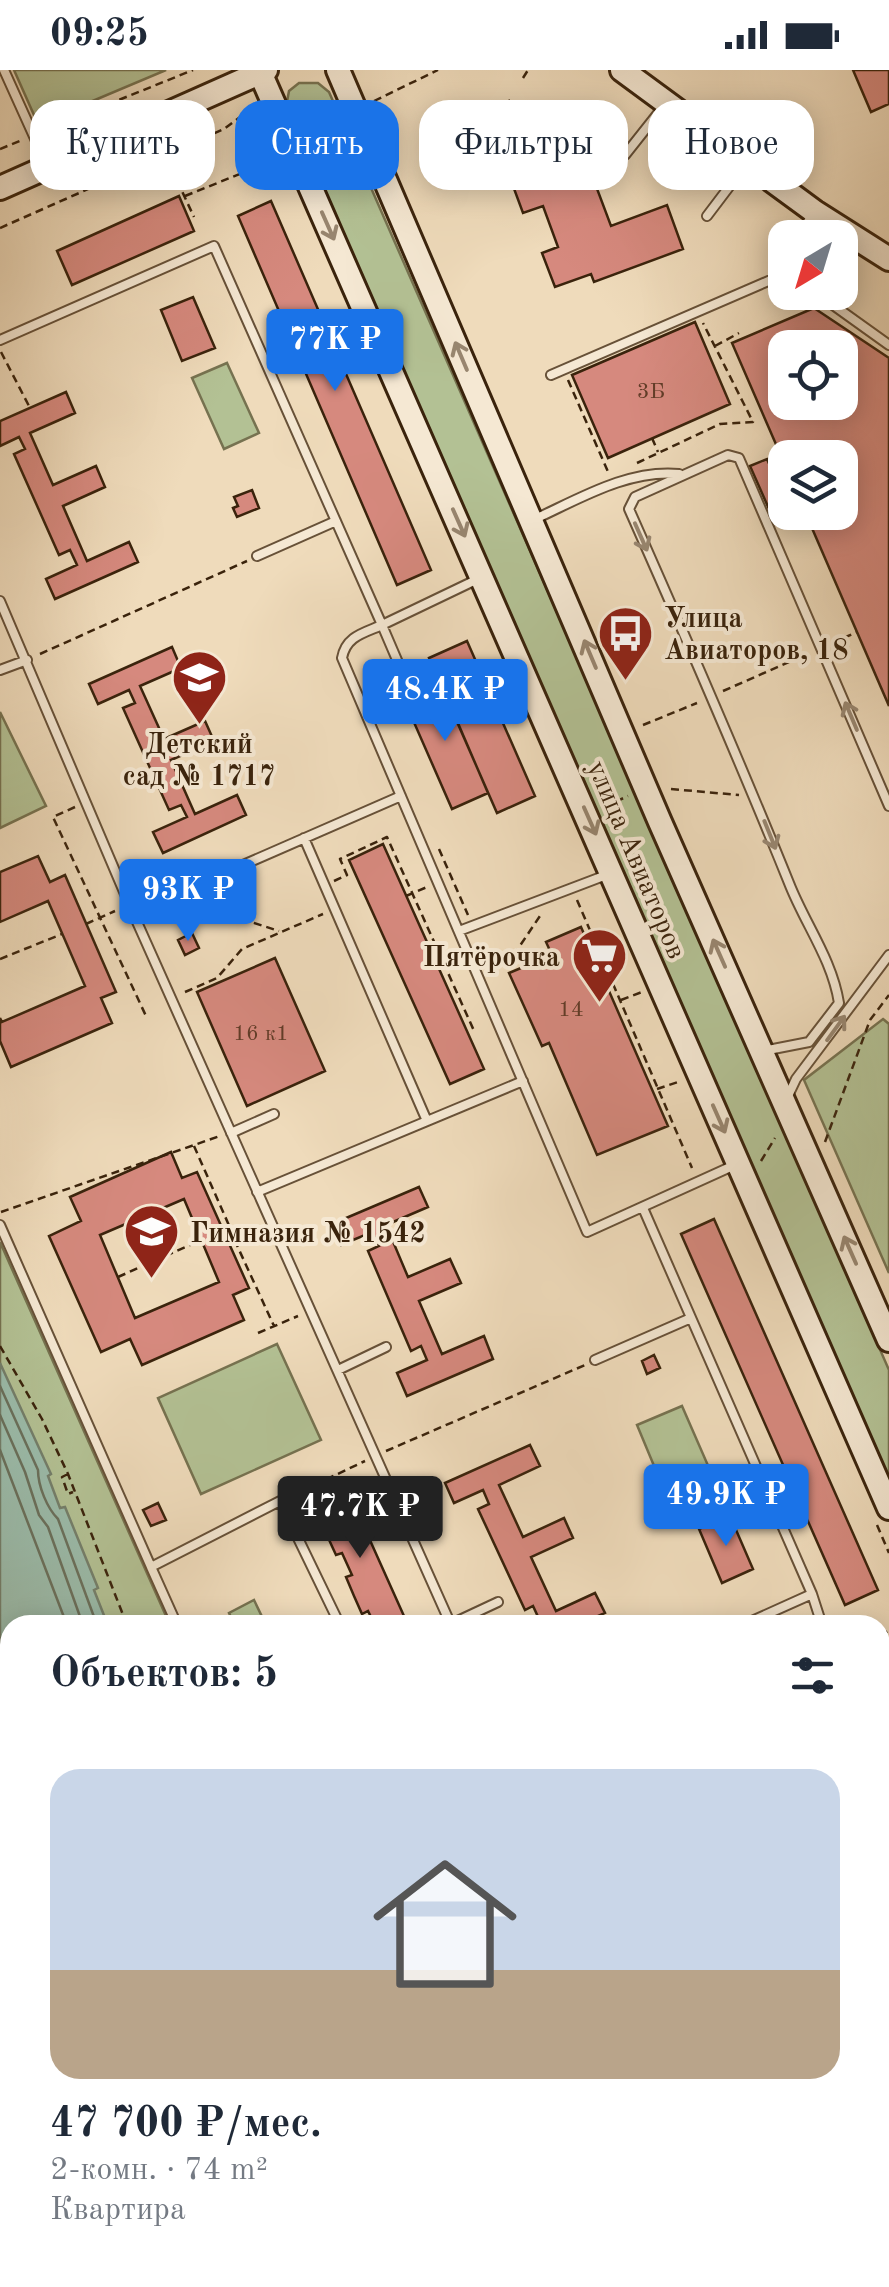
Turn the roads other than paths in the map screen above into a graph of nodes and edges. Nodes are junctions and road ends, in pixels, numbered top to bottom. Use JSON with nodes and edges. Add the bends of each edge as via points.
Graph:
{"nodes":[{"id":1,"x":4,"y":70,"type":"edge"},
{"id":2,"x":338,"y":70,"type":"edge"},
{"id":3,"x":622,"y":70,"type":"edge"},
{"id":4,"x":262,"y":71,"type":"edge"},
{"id":5,"x":197,"y":100,"type":"edge"},
{"id":6,"x":661,"y":100,"type":"edge"},
{"id":7,"x":648,"y":126,"type":"edge"},
{"id":8,"x":30,"y":128,"type":"edge"},
{"id":9,"x":628,"y":151,"type":"edge"},
{"id":10,"x":30,"y":175,"type":"edge"},
{"id":11,"x":0,"y":188,"type":"edge"},
{"id":12,"x":727,"y":190,"type":"edge"},
{"id":13,"x":785,"y":190,"type":"edge"},
{"id":14,"x":815,"y":212,"type":"junction"},
{"id":15,"x":707,"y":216,"type":"dead end"},
{"id":16,"x":810,"y":220,"type":"edge"},
{"id":17,"x":889,"y":259,"type":"edge"},
{"id":18,"x":768,"y":280,"type":"edge"},
{"id":19,"x":840,"y":310,"type":"edge"},
{"id":20,"x":0,"y":340,"type":"edge"},
{"id":21,"x":889,"y":345,"type":"edge"},
{"id":22,"x":551,"y":375,"type":"dead end"},
{"id":23,"x":684,"y":474,"type":"junction"},
{"id":24,"x":532,"y":520,"type":"junction"},
{"id":25,"x":336,"y":521,"type":"junction"},
{"id":26,"x":257,"y":556,"type":"road end"},
{"id":27,"x":482,"y":577,"type":"junction"},
{"id":28,"x":0,"y":601,"type":"edge"},
{"id":29,"x":382,"y":625,"type":"junction"},
{"id":30,"x":27,"y":660,"type":"junction"},
{"id":31,"x":400,"y":668,"type":"dead end"},
{"id":32,"x":0,"y":670,"type":"edge"},
{"id":33,"x":401,"y":796,"type":"junction"},
{"id":34,"x":889,"y":806,"type":"edge"},
{"id":35,"x":304,"y":838,"type":"junction"},
{"id":36,"x":612,"y":872,"type":"junction"},
{"id":37,"x":131,"y":909,"type":"junction"},
{"id":38,"x":458,"y":930,"type":"junction"},
{"id":39,"x":889,"y":955,"type":"edge"},
{"id":40,"x":763,"y":1051,"type":"junction"},
{"id":41,"x":523,"y":1082,"type":"junction"},
{"id":42,"x":784,"y":1102,"type":"junction"},
{"id":43,"x":274,"y":1114,"type":"dead end"},
{"id":44,"x":427,"y":1121,"type":"junction"},
{"id":45,"x":231,"y":1133,"type":"junction"},
{"id":46,"x":748,"y":1166,"type":"junction"},
{"id":47,"x":258,"y":1192,"type":"junction"},
{"id":48,"x":643,"y":1208,"type":"junction"},
{"id":49,"x":0,"y":1226,"type":"edge"},
{"id":50,"x":692,"y":1318,"type":"junction"},
{"id":51,"x":889,"y":1340,"type":"edge"},
{"id":52,"x":386,"y":1348,"type":"dead end"},
{"id":53,"x":596,"y":1360,"type":"road end"},
{"id":54,"x":338,"y":1370,"type":"junction"},
{"id":55,"x":889,"y":1508,"type":"edge"},
{"id":56,"x":151,"y":1566,"type":"junction"},
{"id":57,"x":812,"y":1594,"type":"junction"},
{"id":58,"x":498,"y":1602,"type":"dead end"},
{"id":59,"x":173,"y":1615,"type":"edge"},
{"id":60,"x":335,"y":1615,"type":"edge"},
{"id":61,"x":447,"y":1615,"type":"edge"},
{"id":62,"x":471,"y":1615,"type":"edge"},
{"id":63,"x":765,"y":1615,"type":"edge"},
{"id":64,"x":819,"y":1615,"type":"edge"}],
"edges":[{"from":1,"to":8,"type":"lane"},
{"from":24,"to":2,"type":"street","name":"улица Авиаторов","one_way":true},
{"from":3,"to":6,"type":"street"},
{"from":4,"to":5,"type":"street"},
{"from":4,"to":27,"type":"street","name":"улица Авиаторов","one_way":true},
{"from":7,"to":9,"type":"lane"},
{"from":10,"to":11,"type":"street"},
{"from":12,"to":15,"type":"lane"},
{"from":13,"to":14,"type":"street"},
{"from":14,"to":16,"type":"lane"},
{"from":14,"to":17,"type":"street"},
{"from":18,"to":22,"type":"lane"},
{"from":19,"to":21,"type":"lane"},
{"from":20,"to":25,"type":"lane","via":[[214,246]]},
{"from":23,"to":24,"type":"lane","via":[[653,472],[622,481]]},
{"from":34,"to":23,"type":"lane","one_way":true,"via":[[738,458],[728,454]]},
{"from":23,"to":40,"type":"lane","one_way":true,"via":[[635,498],[629,509],[836,984],[839,1004],[809,1042]]},
{"from":40,"to":24,"type":"street","name":"улица Авиаторов","one_way":true},
{"from":25,"to":26,"type":"lane"},
{"from":25,"to":29,"type":"lane"},
{"from":27,"to":29,"type":"lane"},
{"from":27,"to":36,"type":"street","name":"улица Авиаторов","one_way":true},
{"from":28,"to":30,"type":"lane"},
{"from":29,"to":31,"type":"lane"},
{"from":29,"to":33,"type":"lane","via":[[350,640],[342,658]]},
{"from":30,"to":32,"type":"lane"},
{"from":30,"to":37,"type":"lane"},
{"from":33,"to":35,"type":"lane"},
{"from":33,"to":38,"type":"lane"},
{"from":35,"to":37,"type":"lane"},
{"from":35,"to":44,"type":"lane"},
{"from":36,"to":38,"type":"lane"},
{"from":36,"to":46,"type":"street","name":"улица Авиаторов","one_way":true},
{"from":37,"to":45,"type":"lane"},
{"from":38,"to":41,"type":"lane"},
{"from":42,"to":39,"type":"lane","one_way":true},
{"from":40,"to":42,"type":"street","name":"улица Авиаторов"},
{"from":41,"to":44,"type":"lane"},
{"from":41,"to":48,"type":"lane","via":[[587,1232]]},
{"from":51,"to":42,"type":"street","name":"улица Авиаторов","one_way":true},
{"from":43,"to":45,"type":"lane"},
{"from":44,"to":47,"type":"lane"},
{"from":45,"to":47,"type":"lane"},
{"from":46,"to":48,"type":"lane"},
{"from":46,"to":55,"type":"street","name":"улица Авиаторов"},
{"from":47,"to":54,"type":"lane"},
{"from":48,"to":50,"type":"lane"},
{"from":49,"to":56,"type":"lane"},
{"from":50,"to":53,"type":"lane"},
{"from":50,"to":57,"type":"lane"},
{"from":52,"to":54,"type":"lane"},
{"from":54,"to":61,"type":"lane"},
{"from":56,"to":59,"type":"lane"},
{"from":56,"to":60,"type":"lane","via":[[280,1501]]},
{"from":57,"to":63,"type":"lane"},
{"from":57,"to":64,"type":"lane"},
{"from":58,"to":62,"type":"lane"}]}
